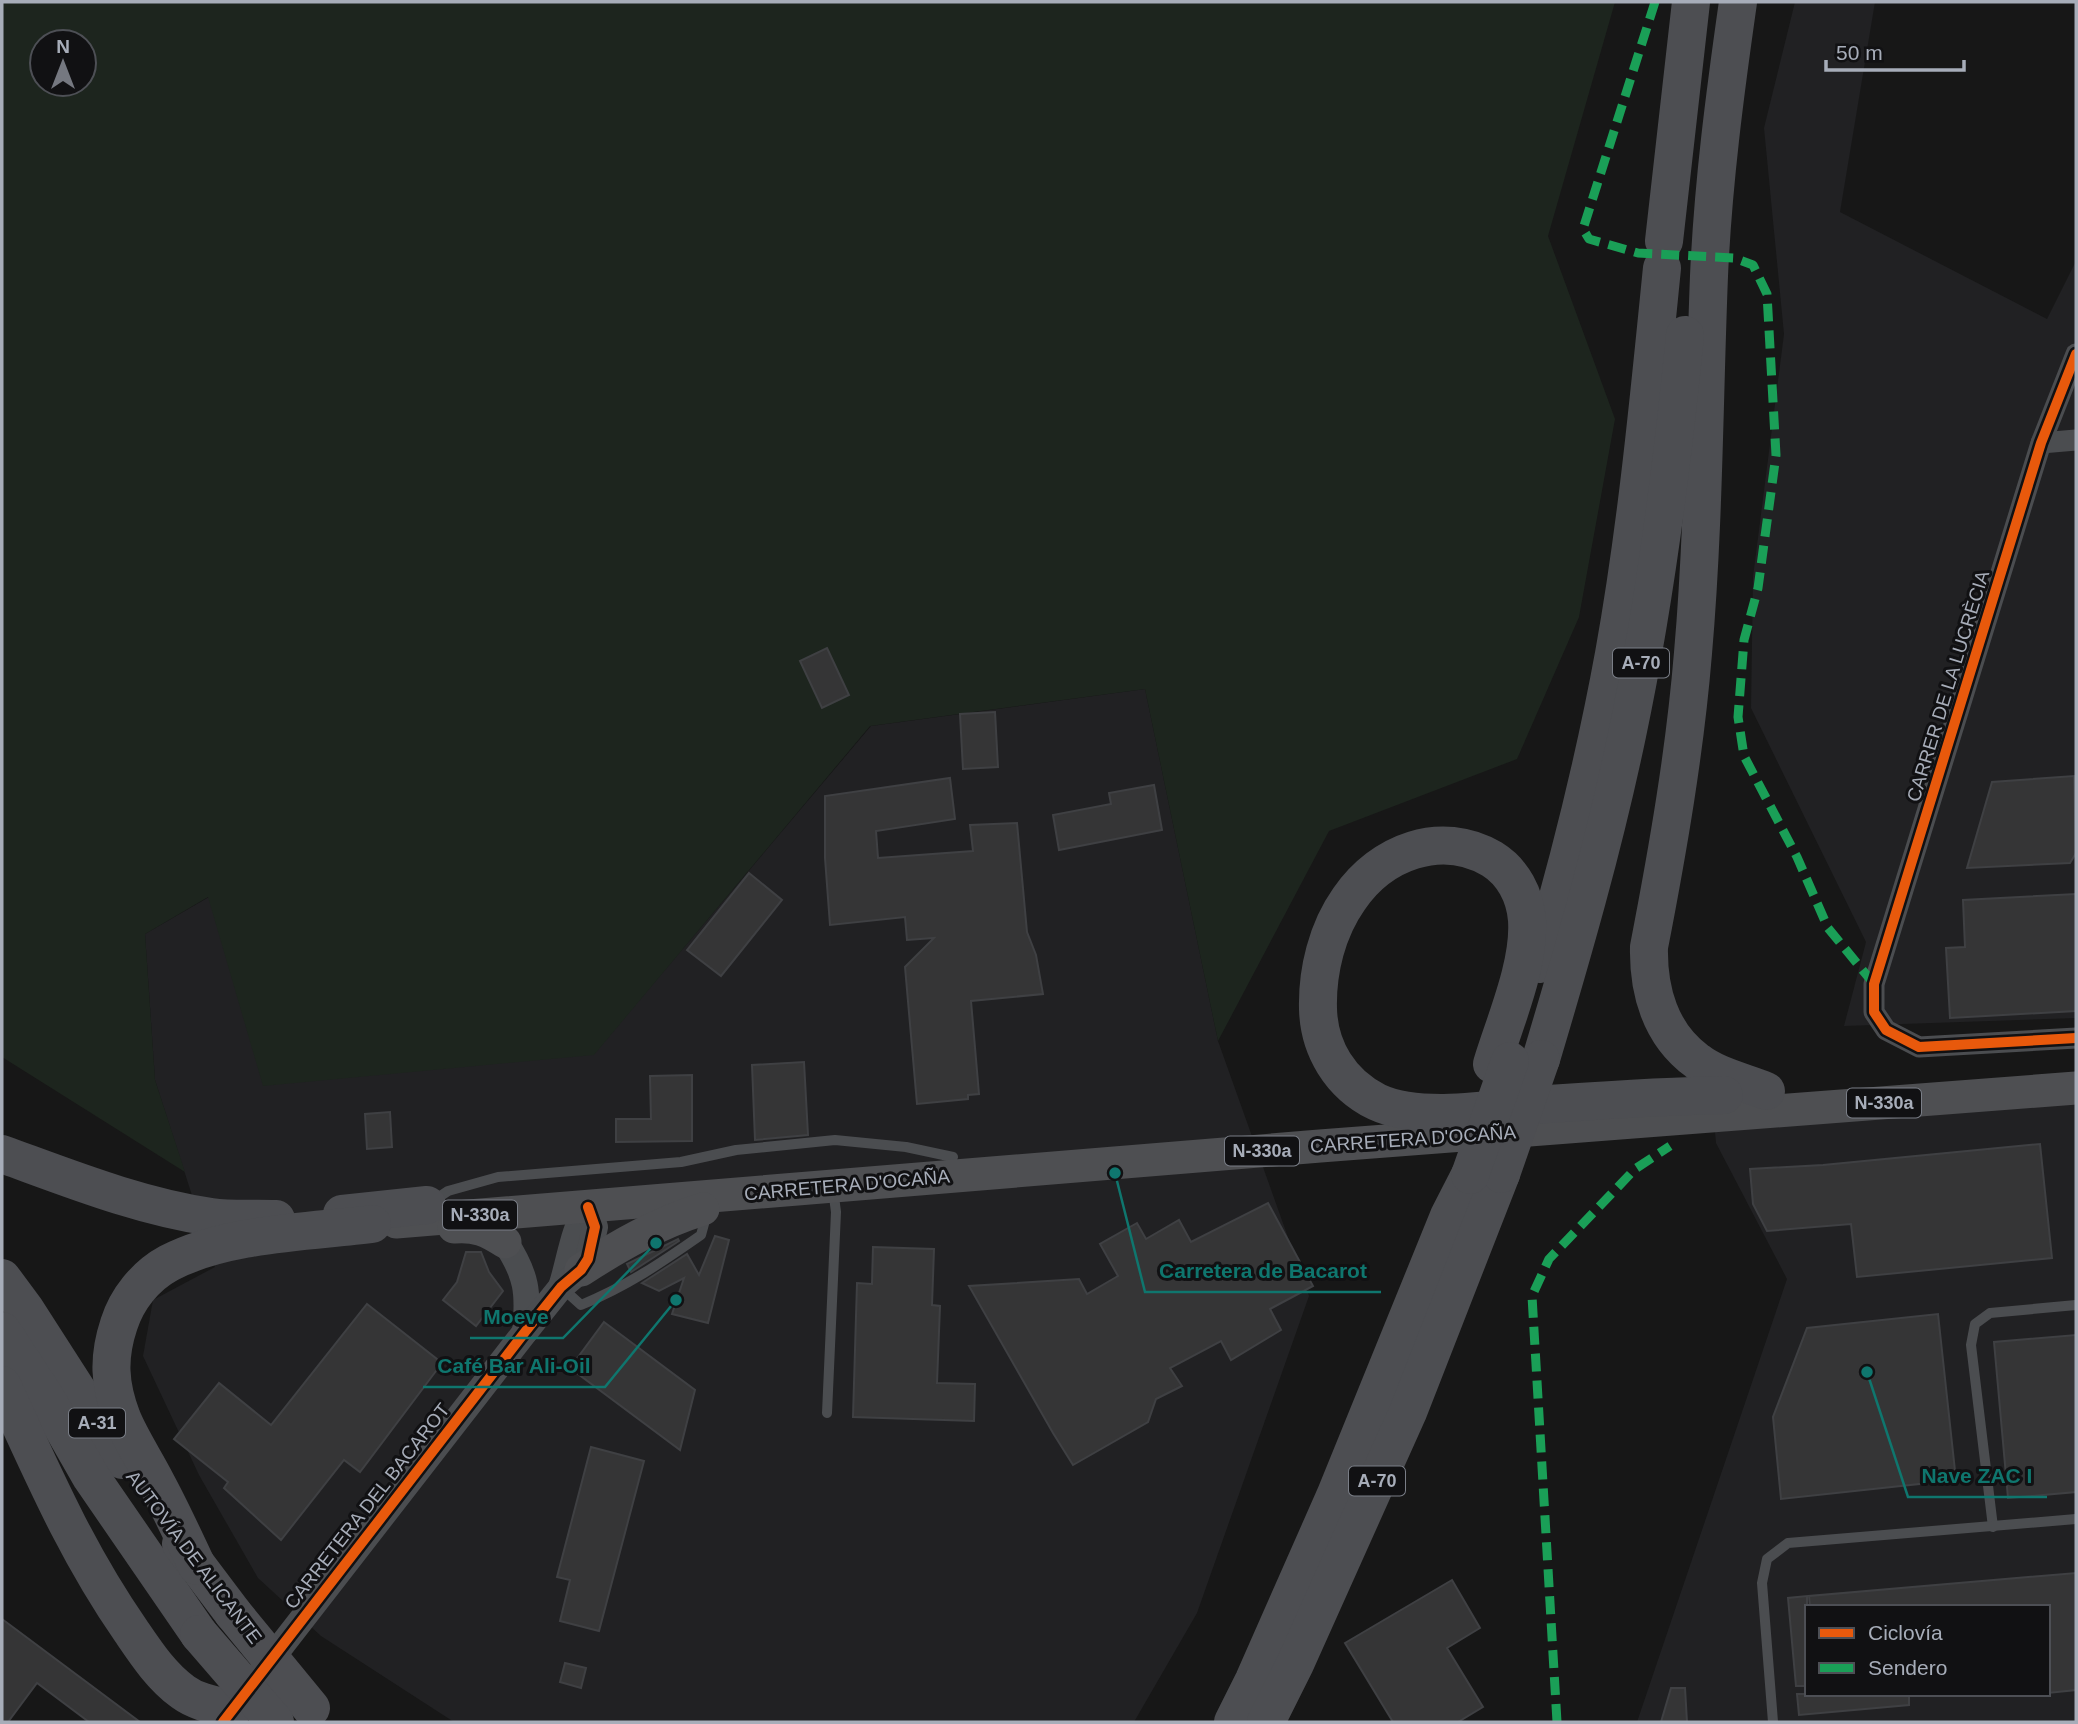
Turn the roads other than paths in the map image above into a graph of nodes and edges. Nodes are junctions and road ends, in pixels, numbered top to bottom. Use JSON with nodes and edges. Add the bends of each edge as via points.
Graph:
{"nodes":[{"id":1,"x":1691,"y":2,"type":"edge"},
{"id":2,"x":1723,"y":2,"type":"edge"},
{"id":3,"x":1738,"y":2,"type":"edge"},
{"id":4,"x":1678,"y":252,"type":"junction"},
{"id":5,"x":2076,"y":354,"type":"edge"},
{"id":6,"x":2076,"y":440,"type":"edge"},
{"id":7,"x":2041,"y":443,"type":"junction"},
{"id":8,"x":2076,"y":1038,"type":"edge"},
{"id":9,"x":1514,"y":1061,"type":"junction"},
{"id":10,"x":2076,"y":1067,"type":"edge"},
{"id":11,"x":2076,"y":1088,"type":"edge"},
{"id":12,"x":1766,"y":1091,"type":"junction"},
{"id":13,"x":1724,"y":1095,"type":"junction"},
{"id":14,"x":2,"y":1154,"type":"edge"},
{"id":15,"x":953,"y":1157,"type":"junction"},
{"id":16,"x":919,"y":1161,"type":"junction"},
{"id":17,"x":832,"y":1186,"type":"junction"},
{"id":18,"x":438,"y":1203,"type":"junction"},
{"id":19,"x":588,"y":1206,"type":"junction"},
{"id":20,"x":372,"y":1224,"type":"junction"},
{"id":21,"x":1464,"y":1226,"type":"junction"},
{"id":22,"x":505,"y":1242,"type":"junction"},
{"id":23,"x":2,"y":1278,"type":"edge"},
{"id":24,"x":570,"y":1278,"type":"junction"},
{"id":25,"x":2076,"y":1305,"type":"edge"},
{"id":26,"x":2,"y":1331,"type":"edge"},
{"id":27,"x":525,"y":1332,"type":"junction"},
{"id":28,"x":2,"y":1385,"type":"edge"},
{"id":29,"x":827,"y":1413,"type":"dead end"},
{"id":30,"x":2076,"y":1519,"type":"edge"},
{"id":31,"x":1993,"y":1527,"type":"junction"},
{"id":32,"x":197,"y":1566,"type":"junction"},
{"id":33,"x":1276,"y":1627,"type":"junction"},
{"id":34,"x":155,"y":1667,"type":"junction"},
{"id":35,"x":318,"y":1715,"type":"edge"},
{"id":36,"x":228,"y":1716,"type":"edge"},
{"id":37,"x":172,"y":1722,"type":"edge"},
{"id":38,"x":275,"y":1722,"type":"edge"},
{"id":39,"x":1217,"y":1722,"type":"edge"},
{"id":40,"x":1233,"y":1722,"type":"edge"},
{"id":41,"x":1266,"y":1722,"type":"edge"},
{"id":42,"x":1284,"y":1722,"type":"edge"},
{"id":43,"x":1773,"y":1722,"type":"edge"}],
"edges":[{"from":1,"to":4,"type":"highway","number":"A-70"},
{"from":2,"to":4,"type":"highway","number":"A-70"},
{"from":3,"to":12,"type":"highway","via":[[1709,276],[1693,655],[1649,967],[1660,1015],[1675,1042],[1698,1062]]},
{"from":4,"to":9,"type":"highway","number":"A-70","via":[[1673,454],[1637,685],[1594,877]]},
{"from":5,"to":7,"type":"street","name":"CARRER DE LA LUCRÈCIA"},
{"from":6,"to":7,"type":"street"},
{"from":7,"to":8,"type":"street","name":"CARRER DE LA LUCRÈCIA","via":[[1874,984],[1874,1012],[1886,1030],[1919,1048]]},
{"from":9,"to":13,"type":"highway","via":[[1527,921],[1524,898],[1515,881],[1498,863],[1455,844],[1428,845],[1402,853],[1377,869],[1350,898],[1321,964],[1318,1025],[1324,1047],[1337,1070],[1356,1088],[1377,1102],[1426,1114]]},
{"from":9,"to":21,"type":"highway","number":"A-70","bridge":true,"via":[[1474,1176]]},
{"from":10,"to":12,"type":"main road","name":"CARRETERA D'OCAÑA","number":"N-330a"},
{"from":11,"to":17,"type":"main road","name":"CARRETERA D'OCAÑA","number":"N-330a"},
{"from":12,"to":13,"type":"main road","name":"CARRETERA D'OCAÑA","number":"N-330a"},
{"from":13,"to":15,"type":"main road","name":"CARRETERA D'OCAÑA","number":"N-330a","via":[[1420,1126]]},
{"from":14,"to":18,"type":"highway","via":[[106,1192],[215,1217],[306,1218]]},
{"from":15,"to":16,"type":"main road","name":"CARRETERA D'OCAÑA","number":"N-330a"},
{"from":15,"to":18,"type":"lane","via":[[835,1140],[736,1150],[681,1162],[498,1177],[448,1191]]},
{"from":16,"to":18,"type":"main road","name":"CARRETERA D'OCAÑA","number":"N-330a"},
{"from":16,"to":19,"type":"main road","via":[[854,1175],[601,1196]]},
{"from":17,"to":19,"type":"main road","name":"CARRETERA D'OCAÑA","number":"N-330a"},
{"from":17,"to":24,"type":"main road","via":[[670,1219]]},
{"from":17,"to":29,"type":"lane","via":[[836,1212]]},
{"from":18,"to":19,"type":"main road","via":[[575,1199]]},
{"from":19,"to":20,"type":"main road","name":"CARRETERA D'OCAÑA","number":"N-330a"},
{"from":19,"to":24,"type":"street","name":"CARRETERA DEL BACAROT","via":[[595,1237],[588,1259]]},
{"from":20,"to":22,"type":"main road","via":[[399,1232],[477,1227]]},
{"from":20,"to":32,"type":"highway","via":[[203,1249],[167,1264],[144,1281],[124,1311],[111,1347],[110,1375],[122,1418]]},
{"from":21,"to":33,"type":"highway","number":"A-70"},
{"from":21,"to":41,"type":"highway","number":"A-70","via":[[1408,1412]]},
{"from":21,"to":42,"type":"highway","via":[[1453,1340],[1332,1624]]},
{"from":22,"to":24,"type":"street"},
{"from":22,"to":27,"type":"street","via":[[524,1278]]},
{"from":23,"to":32,"type":"highway","name":"AUTOVÍA DE ALICANTE","number":"A-31"},
{"from":24,"to":27,"type":"street","name":"CARRETERA DEL BACAROT"},
{"from":25,"to":31,"type":"lane","via":[[1990,1313],[1975,1324],[1972,1345]]},
{"from":26,"to":38,"type":"highway","name":"AUTOVÍA DE ALICANTE","number":"A-31","bridge":true,"via":[[91,1477],[199,1634]]},
{"from":27,"to":36,"type":"street","name":"CARRETERA DEL BACAROT"},
{"from":28,"to":34,"type":"highway","via":[[80,1553]]},
{"from":30,"to":31,"type":"lane"},
{"from":31,"to":43,"type":"lane","via":[[1788,1543],[1767,1559],[1762,1583]]},
{"from":32,"to":35,"type":"highway","name":"AUTOVÍA DE ALICANTE","number":"A-31","bridge":true},
{"from":33,"to":39,"type":"highway","via":[[1245,1668]]},
{"from":33,"to":40,"type":"highway","number":"A-70"},
{"from":34,"to":36,"type":"highway","via":[[182,1692]]},
{"from":34,"to":37,"type":"highway"}]}
